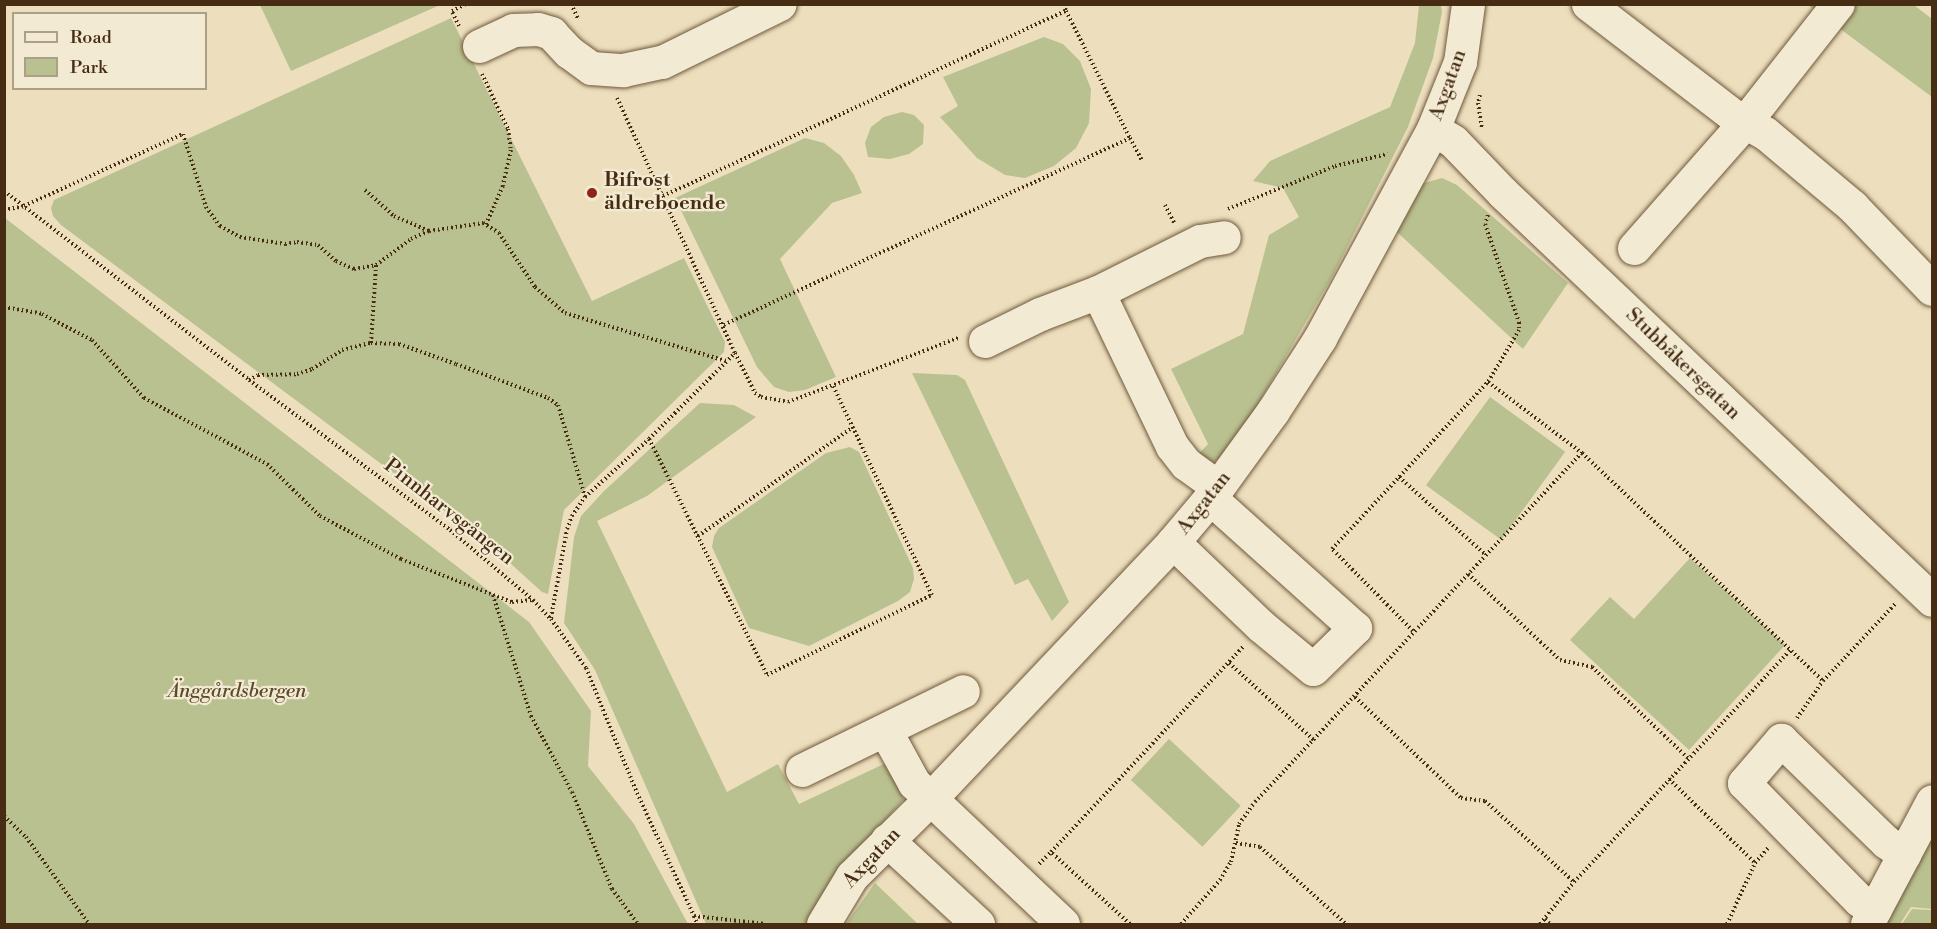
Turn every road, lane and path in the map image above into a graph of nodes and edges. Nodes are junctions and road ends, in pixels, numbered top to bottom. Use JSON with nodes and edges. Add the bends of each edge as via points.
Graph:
{"nodes":[{"id":1,"x":466,"y":4,"type":"edge"},
{"id":2,"x":571,"y":4,"type":"edge"},
{"id":3,"x":780,"y":4,"type":"edge"},
{"id":4,"x":1064,"y":4,"type":"edge"},
{"id":5,"x":1468,"y":4,"type":"edge"},
{"id":6,"x":1588,"y":4,"type":"edge"},
{"id":7,"x":1838,"y":4,"type":"edge"},
{"id":8,"x":1066,"y":11,"type":"junction"},
{"id":9,"x":581,"y":24,"type":"dead end"},
{"id":10,"x":473,"y":48,"type":"junction"},
{"id":11,"x":604,"y":70,"type":"junction"},
{"id":12,"x":1480,"y":93,"type":"dead end"},
{"id":13,"x":1745,"y":122,"type":"junction"},
{"id":14,"x":1433,"y":129,"type":"junction"},
{"id":15,"x":1483,"y":131,"type":"dead end"},
{"id":16,"x":1130,"y":138,"type":"junction"},
{"id":17,"x":1393,"y":153,"type":"dead end"},
{"id":18,"x":1142,"y":161,"type":"dead end"},
{"id":19,"x":365,"y":190,"type":"dead end"},
{"id":20,"x":4,"y":191,"type":"edge"},
{"id":21,"x":1503,"y":193,"type":"junction"},
{"id":22,"x":663,"y":196,"type":"junction"},
{"id":23,"x":24,"y":206,"type":"junction"},
{"id":24,"x":4,"y":210,"type":"edge"},
{"id":25,"x":486,"y":224,"type":"junction"},
{"id":26,"x":1221,"y":225,"type":"joint"},
{"id":27,"x":429,"y":231,"type":"junction"},
{"id":28,"x":1634,"y":248,"type":"dead end"},
{"id":29,"x":376,"y":265,"type":"junction"},
{"id":30,"x":1932,"y":289,"type":"edge"},
{"id":31,"x":1098,"y":292,"type":"junction"},
{"id":32,"x":4,"y":307,"type":"edge"},
{"id":33,"x":723,"y":325,"type":"junction"},
{"id":34,"x":985,"y":341,"type":"joint"},
{"id":35,"x":371,"y":343,"type":"junction"},
{"id":36,"x":735,"y":353,"type":"junction"},
{"id":37,"x":726,"y":361,"type":"junction"},
{"id":38,"x":249,"y":380,"type":"junction"},
{"id":39,"x":1488,"y":382,"type":"junction"},
{"id":40,"x":833,"y":386,"type":"junction"},
{"id":41,"x":853,"y":428,"type":"junction"},
{"id":42,"x":649,"y":439,"type":"junction"},
{"id":43,"x":1582,"y":453,"type":"junction"},
{"id":44,"x":1399,"y":477,"type":"junction"},
{"id":45,"x":1214,"y":493,"type":"junction"},
{"id":46,"x":585,"y":497,"type":"junction"},
{"id":47,"x":698,"y":536,"type":"junction"},
{"id":48,"x":1173,"y":542,"type":"junction"},
{"id":49,"x":1486,"y":555,"type":"junction"},
{"id":50,"x":1468,"y":574,"type":"junction"},
{"id":51,"x":493,"y":594,"type":"junction"},
{"id":52,"x":533,"y":600,"type":"junction"},
{"id":53,"x":1932,"y":600,"type":"edge"},
{"id":54,"x":1882,"y":618,"type":"dead end"},
{"id":55,"x":550,"y":619,"type":"junction"},
{"id":56,"x":1261,"y":626,"type":"junction"},
{"id":57,"x":1413,"y":631,"type":"junction"},
{"id":58,"x":1790,"y":650,"type":"junction"},
{"id":59,"x":1229,"y":663,"type":"junction"},
{"id":60,"x":1823,"y":681,"type":"junction"},
{"id":61,"x":963,"y":692,"type":"dead end"},
{"id":62,"x":1355,"y":697,"type":"junction"},
{"id":63,"x":885,"y":730,"type":"junction"},
{"id":64,"x":1315,"y":741,"type":"junction"},
{"id":65,"x":1781,"y":741,"type":"junction"},
{"id":66,"x":1688,"y":758,"type":"junction"},
{"id":67,"x":802,"y":770,"type":"dead end"},
{"id":68,"x":1669,"y":779,"type":"junction"},
{"id":69,"x":931,"y":798,"type":"junction"},
{"id":70,"x":1932,"y":801,"type":"edge"},
{"id":71,"x":4,"y":816,"type":"edge"},
{"id":72,"x":1786,"y":827,"type":"junction"},
{"id":73,"x":887,"y":840,"type":"junction"},
{"id":74,"x":1236,"y":843,"type":"junction"},
{"id":75,"x":1904,"y":854,"type":"junction"},
{"id":76,"x":1755,"y":863,"type":"junction"},
{"id":77,"x":1574,"y":882,"type":"junction"},
{"id":78,"x":694,"y":916,"type":"junction"},
{"id":79,"x":1871,"y":917,"type":"edge"},
{"id":80,"x":1545,"y":919,"type":"junction"},
{"id":81,"x":1124,"y":923,"type":"edge"},
{"id":82,"x":89,"y":924,"type":"edge"},
{"id":83,"x":638,"y":924,"type":"edge"},
{"id":84,"x":697,"y":924,"type":"edge"},
{"id":85,"x":765,"y":924,"type":"edge"},
{"id":86,"x":823,"y":924,"type":"edge"},
{"id":87,"x":978,"y":924,"type":"edge"},
{"id":88,"x":1063,"y":924,"type":"edge"},
{"id":89,"x":1130,"y":924,"type":"edge"},
{"id":90,"x":1181,"y":924,"type":"edge"},
{"id":91,"x":1346,"y":924,"type":"edge"},
{"id":92,"x":1540,"y":924,"type":"edge"},
{"id":93,"x":1550,"y":924,"type":"edge"},
{"id":94,"x":1726,"y":924,"type":"edge"}],
"edges":[{"from":1,"to":10,"type":"path","via":[[452,11]]},
{"from":2,"to":9,"type":"path"},
{"from":3,"to":11,"type":"street","via":[[662,62]]},
{"from":4,"to":8,"type":"path"},
{"from":5,"to":14,"type":"street","name":"Axgatan","via":[[1460,62]]},
{"from":6,"to":13,"type":"street"},
{"from":7,"to":13,"type":"street"},
{"from":8,"to":16,"type":"path"},
{"from":8,"to":22,"type":"path"},
{"from":10,"to":11,"type":"street","via":[[513,30],[538,29],[551,33],[582,63]]},
{"from":10,"to":25,"type":"path","via":[[508,129],[511,150],[503,186]]},
{"from":11,"to":22,"type":"path"},
{"from":12,"to":15,"type":"path"},
{"from":13,"to":28,"type":"street"},
{"from":13,"to":30,"type":"street","via":[[1765,133],[1852,206]]},
{"from":14,"to":21,"type":"street","name":"Stubbåkersgatan","via":[[1454,141]]},
{"from":14,"to":45,"type":"street","name":"Axgatan","via":[[1320,338]]},
{"from":16,"to":18,"type":"path"},
{"from":16,"to":33,"type":"path"},
{"from":17,"to":26,"type":"path","via":[[1335,166]]},
{"from":19,"to":27,"type":"path","via":[[394,216]]},
{"from":20,"to":23,"type":"path","name":"Pinnharvsgången"},
{"from":21,"to":39,"type":"path","via":[[1489,209],[1485,224],[1520,330]]},
{"from":21,"to":53,"type":"street","name":"Stubbåkersgatan"},
{"from":22,"to":33,"type":"path"},
{"from":23,"to":24,"type":"path"},
{"from":23,"to":29,"type":"path","via":[[183,134],[201,197],[212,217],[228,232],[255,241],[318,246],[354,269]]},
{"from":23,"to":38,"type":"path","name":"Pinnharvsgången"},
{"from":25,"to":27,"type":"path"},
{"from":25,"to":37,"type":"path","via":[[499,233],[545,298],[565,313]]},
{"from":26,"to":31,"type":"street","via":[[1200,241]]},
{"from":27,"to":29,"type":"path"},
{"from":29,"to":35,"type":"path"},
{"from":31,"to":34,"type":"street"},
{"from":31,"to":45,"type":"street","via":[[1172,446]]},
{"from":32,"to":51,"type":"path","via":[[42,314],[92,340],[144,398],[267,464],[320,516],[401,559]]},
{"from":33,"to":36,"type":"path"},
{"from":34,"to":40,"type":"path","via":[[958,338]]},
{"from":35,"to":38,"type":"path","via":[[342,350],[297,374],[258,375]]},
{"from":35,"to":46,"type":"path","via":[[399,344],[558,405]]},
{"from":36,"to":37,"type":"path"},
{"from":36,"to":40,"type":"path","via":[[755,393],[761,397],[788,402]]},
{"from":37,"to":42,"type":"path"},
{"from":38,"to":52,"type":"path","name":"Pinnharvsgången","via":[[450,530]]},
{"from":39,"to":43,"type":"path"},
{"from":39,"to":44,"type":"path"},
{"from":40,"to":41,"type":"path"},
{"from":41,"to":47,"type":"path"},
{"from":41,"to":47,"type":"path","via":[[932,595],[767,675]]},
{"from":42,"to":46,"type":"path"},
{"from":42,"to":47,"type":"path"},
{"from":43,"to":49,"type":"path"},
{"from":43,"to":58,"type":"path"},
{"from":44,"to":49,"type":"path"},
{"from":44,"to":57,"type":"path","via":[[1332,549]]},
{"from":45,"to":48,"type":"street","name":"Axgatan"},
{"from":45,"to":56,"type":"street","via":[[1355,628],[1313,669]]},
{"from":46,"to":55,"type":"path","via":[[567,529]]},
{"from":48,"to":56,"type":"street"},
{"from":48,"to":69,"type":"street","name":"Axgatan"},
{"from":49,"to":50,"type":"path"},
{"from":50,"to":57,"type":"path"},
{"from":50,"to":66,"type":"path","via":[[1560,660],[1592,667]]},
{"from":51,"to":52,"type":"path","via":[[512,602]]},
{"from":51,"to":83,"type":"path","via":[[531,716],[572,792],[612,889]]},
{"from":52,"to":55,"type":"path","name":"Pinnharvsgången"},
{"from":54,"to":60,"type":"path"},
{"from":55,"to":78,"type":"path","name":"Pinnharvsgången","via":[[586,668],[637,793]]},
{"from":56,"to":59,"type":"path"},
{"from":57,"to":62,"type":"path"},
{"from":58,"to":60,"type":"path"},
{"from":58,"to":66,"type":"path"},
{"from":59,"to":64,"type":"path"},
{"from":59,"to":81,"type":"path","via":[[1051,852]]},
{"from":60,"to":65,"type":"path"},
{"from":61,"to":63,"type":"street"},
{"from":62,"to":64,"type":"path"},
{"from":62,"to":77,"type":"path","via":[[1461,798],[1485,801]]},
{"from":63,"to":67,"type":"street"},
{"from":63,"to":69,"type":"street","via":[[914,783]]},
{"from":64,"to":74,"type":"path","via":[[1255,802],[1239,824]]},
{"from":65,"to":72,"type":"street","via":[[1744,783]]},
{"from":65,"to":75,"type":"street","via":[[1886,842]]},
{"from":66,"to":68,"type":"path"},
{"from":68,"to":76,"type":"path"},
{"from":68,"to":77,"type":"path"},
{"from":69,"to":73,"type":"street","name":"Axgatan"},
{"from":69,"to":88,"type":"street"},
{"from":70,"to":75,"type":"street"},
{"from":71,"to":82,"type":"path","via":[[26,837]]},
{"from":72,"to":76,"type":"path"},
{"from":72,"to":79,"type":"street"},
{"from":73,"to":86,"type":"street","name":"Axgatan","via":[[852,876]]},
{"from":73,"to":87,"type":"street"},
{"from":74,"to":90,"type":"path","via":[[1220,880]]},
{"from":74,"to":91,"type":"path","via":[[1260,847]]},
{"from":75,"to":79,"type":"street"},
{"from":76,"to":94,"type":"path"},
{"from":77,"to":80,"type":"path"},
{"from":78,"to":84,"type":"path","name":"Pinnharvsgången"},
{"from":78,"to":85,"type":"path"},
{"from":80,"to":92,"type":"path"},
{"from":80,"to":93,"type":"path"},
{"from":81,"to":89,"type":"path"}]}
